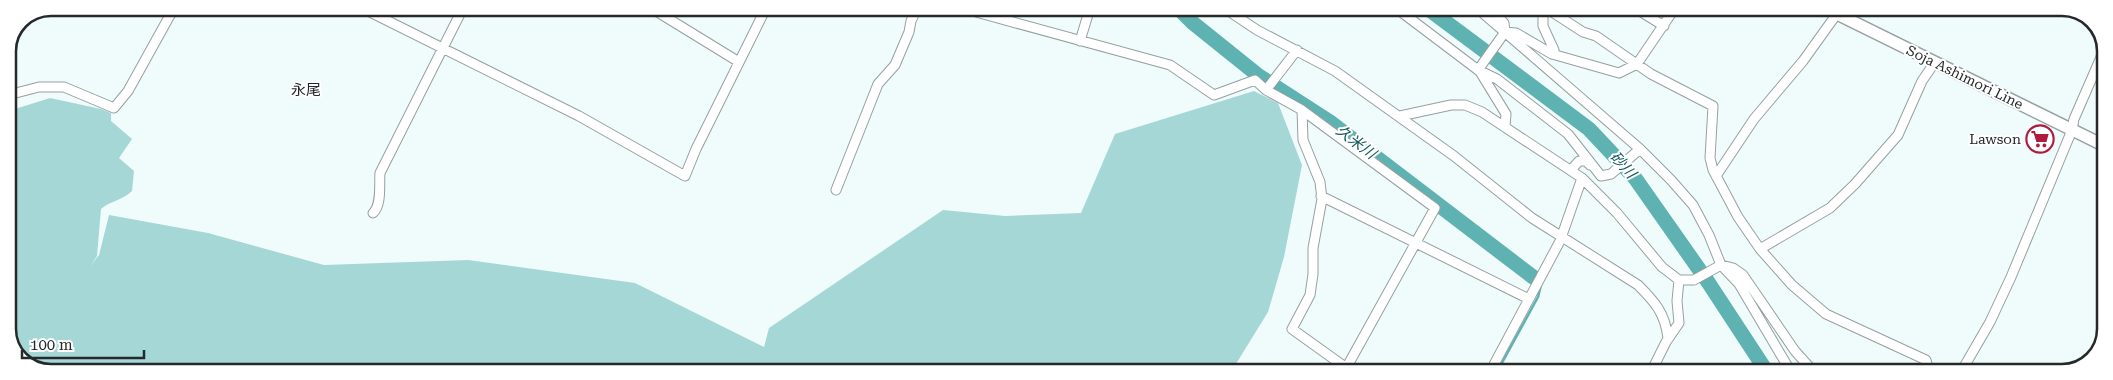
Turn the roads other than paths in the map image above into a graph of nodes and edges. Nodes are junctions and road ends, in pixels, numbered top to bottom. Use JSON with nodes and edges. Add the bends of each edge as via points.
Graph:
{"nodes":[{"id":1,"x":170,"y":16,"type":"edge"},
{"id":2,"x":378,"y":16,"type":"edge"},
{"id":3,"x":459,"y":16,"type":"edge"},
{"id":4,"x":665,"y":16,"type":"edge"},
{"id":5,"x":762,"y":16,"type":"edge"},
{"id":6,"x":913,"y":16,"type":"edge"},
{"id":7,"x":992,"y":16,"type":"edge"},
{"id":8,"x":1087,"y":17,"type":"edge"},
{"id":9,"x":1239,"y":17,"type":"edge"},
{"id":10,"x":1407,"y":17,"type":"edge"},
{"id":11,"x":1487,"y":17,"type":"edge"},
{"id":12,"x":1498,"y":17,"type":"edge"},
{"id":13,"x":1544,"y":17,"type":"edge"},
{"id":14,"x":1558,"y":17,"type":"edge"},
{"id":15,"x":1649,"y":17,"type":"edge"},
{"id":16,"x":1670,"y":17,"type":"edge"},
{"id":17,"x":1834,"y":17,"type":"edge"},
{"id":18,"x":1849,"y":17,"type":"edge"},
{"id":19,"x":1664,"y":26,"type":"junction"},
{"id":20,"x":1505,"y":32,"type":"junction"},
{"id":21,"x":1080,"y":41,"type":"junction"},
{"id":22,"x":442,"y":48,"type":"junction"},
{"id":23,"x":1297,"y":50,"type":"junction"},
{"id":24,"x":1552,"y":54,"type":"junction"},
{"id":25,"x":739,"y":62,"type":"junction"},
{"id":26,"x":1935,"y":62,"type":"junction"},
{"id":27,"x":1636,"y":64,"type":"junction"},
{"id":28,"x":2097,"y":66,"type":"edge"},
{"id":29,"x":1478,"y":70,"type":"junction"},
{"id":30,"x":1269,"y":86,"type":"junction"},
{"id":31,"x":16,"y":93,"type":"edge"},
{"id":32,"x":1302,"y":110,"type":"junction"},
{"id":33,"x":1400,"y":116,"type":"junction"},
{"id":34,"x":1505,"y":126,"type":"junction"},
{"id":35,"x":2072,"y":130,"type":"junction"},
{"id":36,"x":2097,"y":142,"type":"edge"},
{"id":37,"x":1640,"y":148,"type":"junction"},
{"id":38,"x":1571,"y":170,"type":"junction"},
{"id":39,"x":1601,"y":176,"type":"junction"},
{"id":40,"x":1716,"y":176,"type":"junction"},
{"id":41,"x":1582,"y":178,"type":"junction"},
{"id":42,"x":836,"y":190,"type":"dead end"},
{"id":43,"x":1321,"y":196,"type":"junction"},
{"id":44,"x":373,"y":213,"type":"dead end"},
{"id":45,"x":1561,"y":237,"type":"junction"},
{"id":46,"x":1416,"y":243,"type":"junction"},
{"id":47,"x":1760,"y":249,"type":"junction"},
{"id":48,"x":1718,"y":266,"type":"junction"},
{"id":49,"x":1679,"y":280,"type":"junction"},
{"id":50,"x":1529,"y":299,"type":"junction"},
{"id":51,"x":1668,"y":338,"type":"junction"},
{"id":52,"x":1337,"y":364,"type":"edge"},
{"id":53,"x":1351,"y":364,"type":"edge"},
{"id":54,"x":1494,"y":364,"type":"edge"},
{"id":55,"x":1655,"y":364,"type":"edge"},
{"id":56,"x":1786,"y":364,"type":"edge"},
{"id":57,"x":1807,"y":364,"type":"edge"},
{"id":58,"x":1927,"y":364,"type":"edge"},
{"id":59,"x":1966,"y":364,"type":"edge"}],
"edges":[{"from":1,"to":31,"type":"street","via":[[128,91],[114,108],[64,87],[40,87]]},
{"from":2,"to":22,"type":"street"},
{"from":3,"to":22,"type":"street"},
{"from":4,"to":25,"type":"street"},
{"from":5,"to":25,"type":"street"},
{"from":6,"to":42,"type":"street","via":[[910,32],[894,65],[878,84]]},
{"from":7,"to":21,"type":"street"},
{"from":8,"to":21,"type":"street"},
{"from":9,"to":23,"type":"street","via":[[1257,30]]},
{"from":10,"to":29,"type":"street"},
{"from":11,"to":20,"type":"street"},
{"from":12,"to":20,"type":"street","via":[[1504,24]]},
{"from":13,"to":24,"type":"street","via":[[1543,26],[1554,50]]},
{"from":14,"to":27,"type":"street","via":[[1596,36]]},
{"from":15,"to":19,"type":"street"},
{"from":16,"to":19,"type":"street"},
{"from":17,"to":40,"type":"street","via":[[1803,61],[1754,119]]},
{"from":18,"to":26,"type":"main road","name":"Soja Ashimori Line"},
{"from":19,"to":27,"type":"street"},
{"from":20,"to":24,"type":"street","via":[[1516,33]]},
{"from":20,"to":29,"type":"street"},
{"from":20,"to":37,"type":"street"},
{"from":21,"to":30,"type":"street","via":[[1170,65],[1214,95],[1255,80]]},
{"from":22,"to":25,"type":"street","via":[[579,116],[685,176]]},
{"from":22,"to":44,"type":"street","via":[[380,173],[379,195]]},
{"from":23,"to":30,"type":"street"},
{"from":23,"to":33,"type":"street","via":[[1334,70]]},
{"from":24,"to":27,"type":"street","via":[[1619,74]]},
{"from":26,"to":35,"type":"main road","name":"Soja Ashimori Line"},
{"from":26,"to":47,"type":"street","via":[[1922,81],[1898,135],[1855,184],[1830,208]]},
{"from":27,"to":40,"type":"street","via":[[1713,106],[1710,158]]},
{"from":28,"to":35,"type":"street"},
{"from":29,"to":34,"type":"street","via":[[1506,114]]},
{"from":29,"to":39,"type":"street","via":[[1497,79],[1568,134]]},
{"from":30,"to":32,"type":"street"},
{"from":32,"to":43,"type":"street","via":[[1303,140],[1320,182]]},
{"from":32,"to":46,"type":"street","via":[[1435,208]]},
{"from":33,"to":34,"type":"street","via":[[1464,105]]},
{"from":33,"to":45,"type":"street"},
{"from":34,"to":38,"type":"street"},
{"from":35,"to":36,"type":"main road","name":"Soja Ashimori Line"},
{"from":35,"to":59,"type":"street","via":[[2011,277]]},
{"from":37,"to":39,"type":"street","via":[[1611,174]]},
{"from":37,"to":48,"type":"street","via":[[1693,205],[1709,235]]},
{"from":38,"to":39,"type":"street","via":[[1579,161],[1586,161]]},
{"from":38,"to":41,"type":"street"},
{"from":40,"to":47,"type":"street"},
{"from":41,"to":45,"type":"street"},
{"from":41,"to":49,"type":"street","via":[[1662,266]]},
{"from":43,"to":46,"type":"street"},
{"from":43,"to":52,"type":"street","via":[[1310,295],[1292,329]]},
{"from":45,"to":50,"type":"street"},
{"from":45,"to":51,"type":"street","via":[[1638,284],[1666,322]]},
{"from":46,"to":50,"type":"street"},
{"from":46,"to":53,"type":"street"},
{"from":47,"to":58,"type":"street","via":[[1792,285],[1826,314],[1926,360]]},
{"from":48,"to":49,"type":"street","via":[[1694,280]]},
{"from":48,"to":56,"type":"street","via":[[1739,284]]},
{"from":48,"to":57,"type":"street","via":[[1733,268],[1743,275]]},
{"from":49,"to":51,"type":"street","via":[[1679,323]]},
{"from":50,"to":54,"type":"street"},
{"from":51,"to":55,"type":"street"}]}
